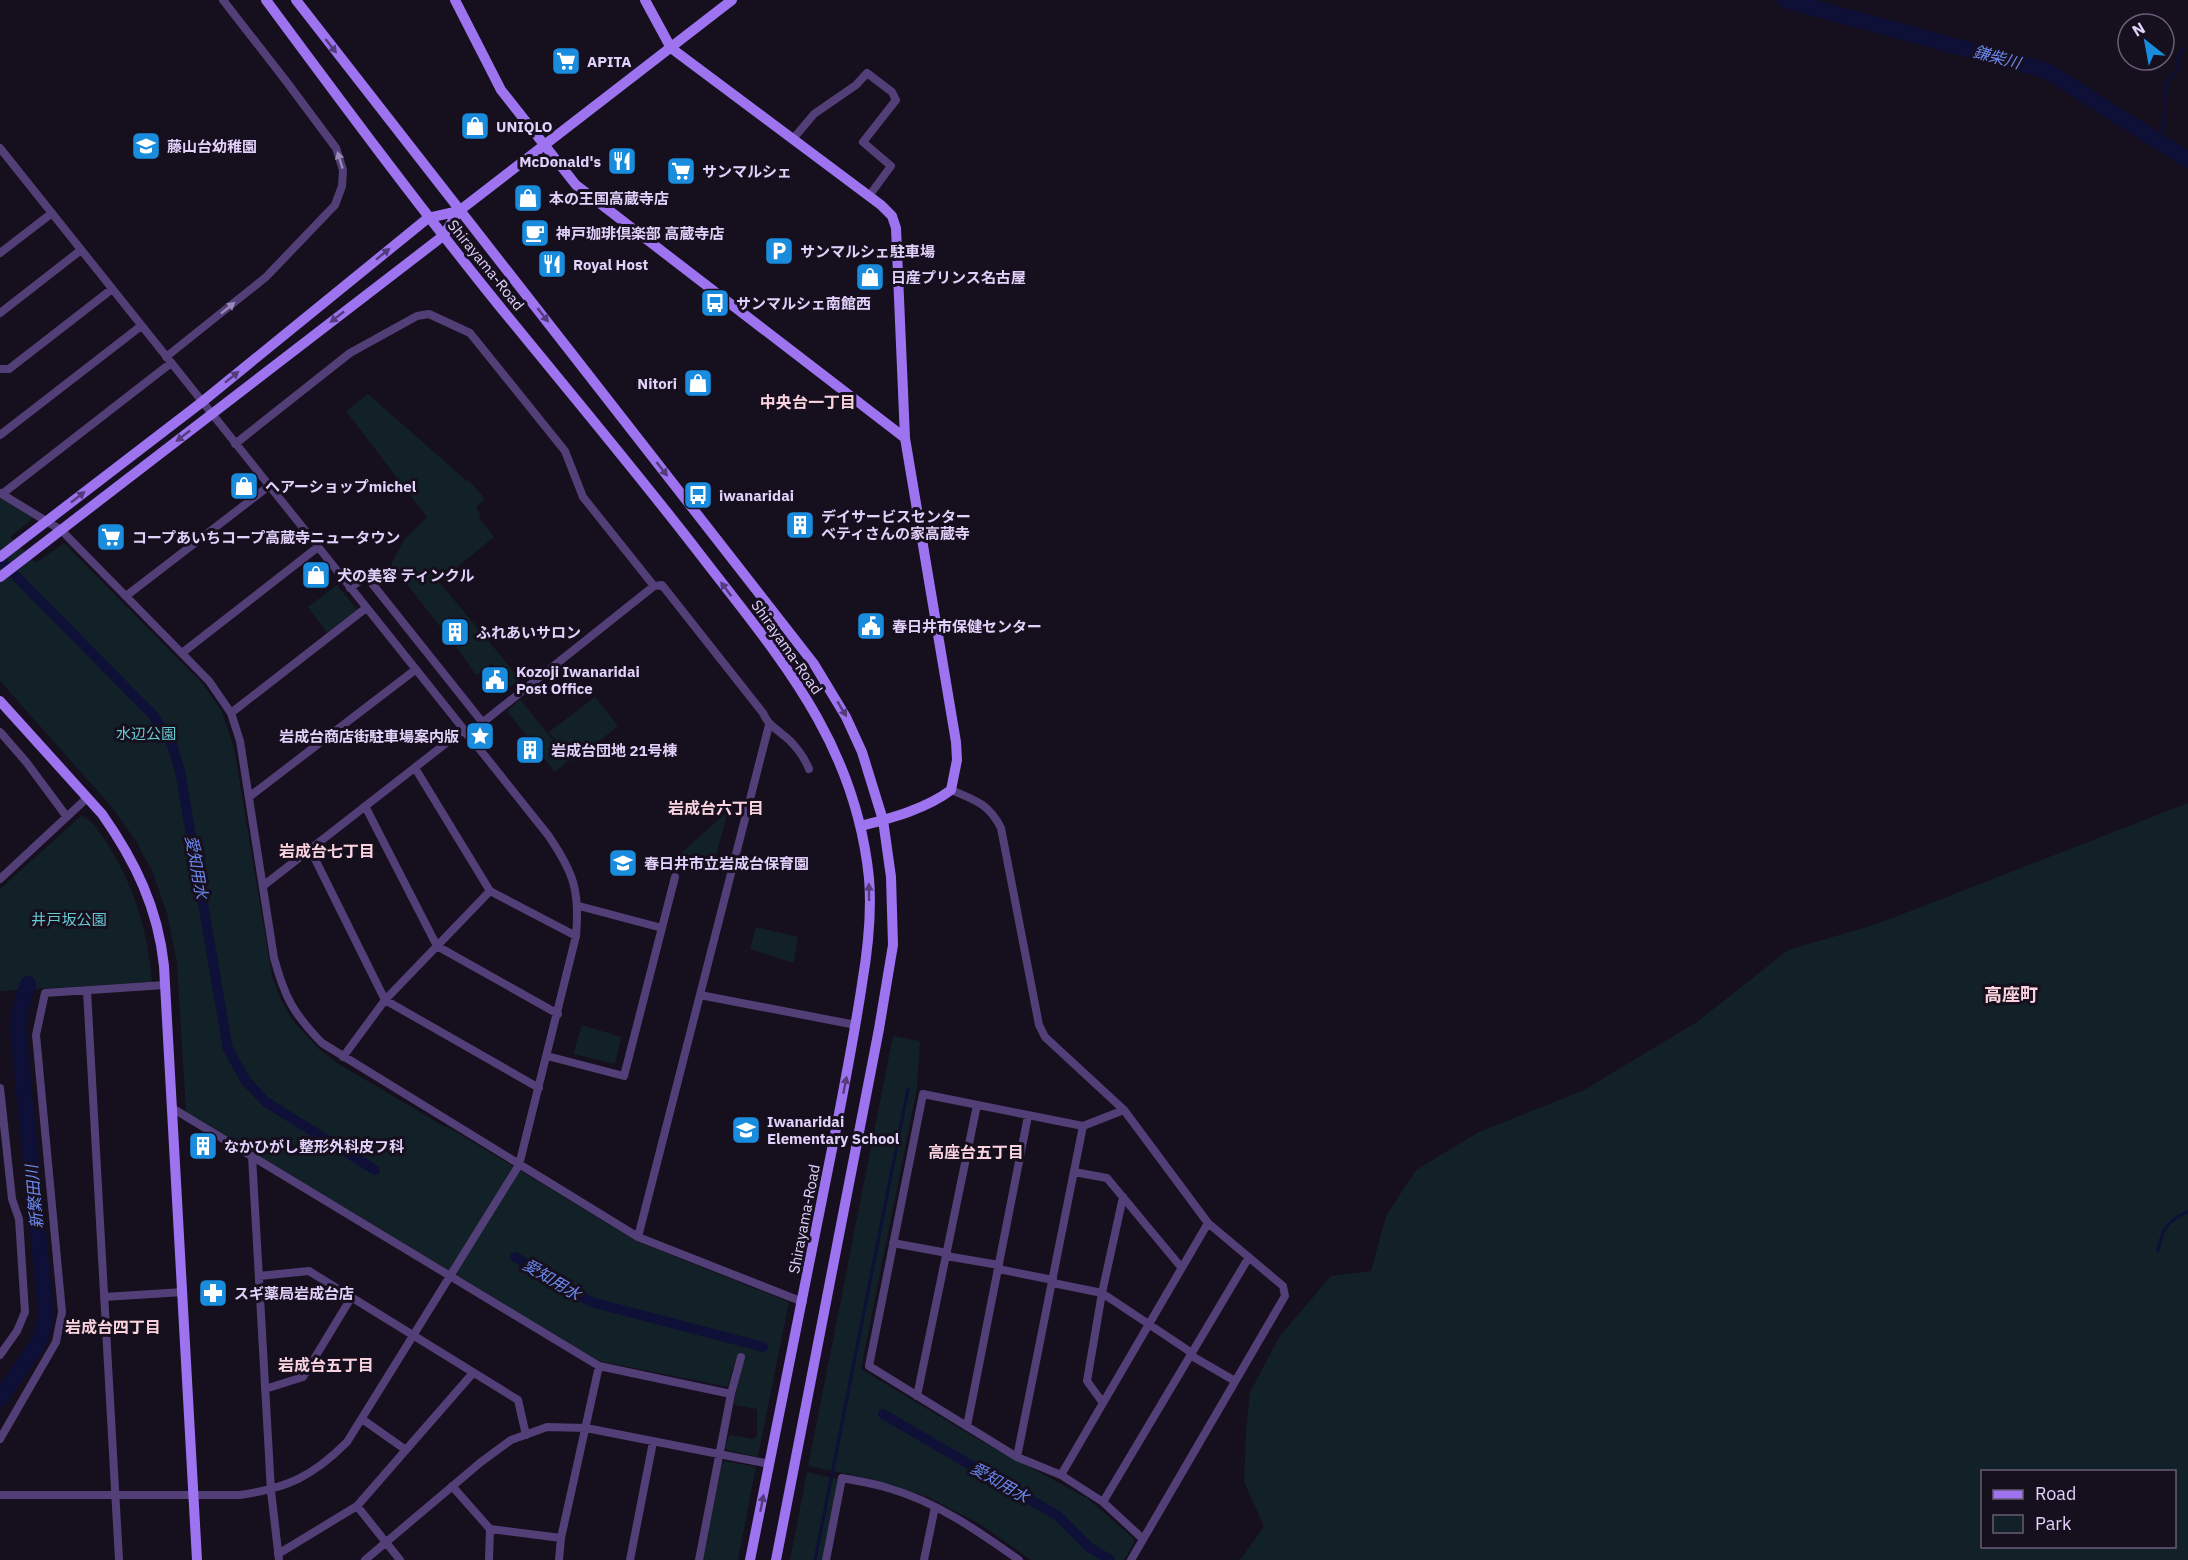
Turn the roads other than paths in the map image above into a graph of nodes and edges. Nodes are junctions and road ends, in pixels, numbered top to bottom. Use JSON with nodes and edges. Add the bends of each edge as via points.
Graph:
{"nodes":[{"id":1,"x":223,"y":0,"type":"edge"},
{"id":2,"x":266,"y":0,"type":"edge"},
{"id":3,"x":296,"y":0,"type":"edge"},
{"id":4,"x":455,"y":0,"type":"edge"},
{"id":5,"x":645,"y":0,"type":"edge"},
{"id":6,"x":732,"y":0,"type":"edge"},
{"id":7,"x":670,"y":48,"type":"junction"},
{"id":8,"x":793,"y":139,"type":"junction"},
{"id":9,"x":546,"y":146,"type":"junction"},
{"id":10,"x":0,"y":148,"type":"edge"},
{"id":11,"x":869,"y":196,"type":"junction"},
{"id":12,"x":459,"y":211,"type":"junction"},
{"id":13,"x":52,"y":213,"type":"junction"},
{"id":14,"x":428,"y":218,"type":"junction"},
{"id":15,"x":443,"y":236,"type":"junction"},
{"id":16,"x":81,"y":250,"type":"junction"},
{"id":17,"x":0,"y":253,"type":"edge"},
{"id":18,"x":112,"y":289,"type":"junction"},
{"id":19,"x":0,"y":313,"type":"edge"},
{"id":20,"x":141,"y":326,"type":"junction"},
{"id":21,"x":168,"y":360,"type":"junction"},
{"id":22,"x":0,"y":369,"type":"edge"},
{"id":23,"x":202,"y":402,"type":"junction"},
{"id":24,"x":212,"y":414,"type":"junction"},
{"id":25,"x":0,"y":435,"type":"edge"},
{"id":26,"x":905,"y":438,"type":"junction"},
{"id":27,"x":235,"y":444,"type":"junction"},
{"id":28,"x":269,"y":486,"type":"junction"},
{"id":29,"x":1,"y":493,"type":"edge"},
{"id":30,"x":48,"y":521,"type":"junction"},
{"id":31,"x":61,"y":530,"type":"junction"},
{"id":32,"x":318,"y":547,"type":"junction"},
{"id":33,"x":0,"y":557,"type":"edge"},
{"id":34,"x":0,"y":577,"type":"edge"},
{"id":35,"x":654,"y":585,"type":"junction"},
{"id":36,"x":350,"y":588,"type":"junction"},
{"id":37,"x":126,"y":596,"type":"junction"},
{"id":38,"x":366,"y":609,"type":"junction"},
{"id":39,"x":182,"y":653,"type":"junction"},
{"id":40,"x":415,"y":670,"type":"junction"},
{"id":41,"x":0,"y":701,"type":"edge"},
{"id":42,"x":231,"y":713,"type":"junction"},
{"id":43,"x":483,"y":723,"type":"junction"},
{"id":44,"x":769,"y":725,"type":"junction"},
{"id":45,"x":0,"y":732,"type":"edge"},
{"id":46,"x":465,"y":733,"type":"junction"},
{"id":47,"x":415,"y":768,"type":"junction"},
{"id":48,"x":808,"y":769,"type":"dead end"},
{"id":49,"x":951,"y":790,"type":"junction"},
{"id":50,"x":249,"y":797,"type":"junction"},
{"id":51,"x":87,"y":798,"type":"junction"},
{"id":52,"x":365,"y":807,"type":"junction"},
{"id":53,"x":66,"y":817,"type":"junction"},
{"id":54,"x":883,"y":820,"type":"junction"},
{"id":55,"x":861,"y":826,"type":"junction"},
{"id":56,"x":310,"y":849,"type":"junction"},
{"id":57,"x":675,"y":877,"type":"dead end"},
{"id":58,"x":0,"y":879,"type":"edge"},
{"id":59,"x":263,"y":886,"type":"junction"},
{"id":60,"x":490,"y":891,"type":"junction"},
{"id":61,"x":579,"y":906,"type":"junction"},
{"id":62,"x":662,"y":928,"type":"junction"},
{"id":63,"x":576,"y":936,"type":"junction"},
{"id":64,"x":437,"y":946,"type":"junction"},
{"id":65,"x":165,"y":985,"type":"junction"},
{"id":66,"x":87,"y":991,"type":"junction"},
{"id":67,"x":700,"y":994,"type":"junction"},
{"id":68,"x":385,"y":1000,"type":"junction"},
{"id":69,"x":558,"y":1014,"type":"junction"},
{"id":70,"x":856,"y":1025,"type":"junction"},
{"id":71,"x":547,"y":1056,"type":"junction"},
{"id":72,"x":343,"y":1057,"type":"junction"},
{"id":73,"x":0,"y":1088,"type":"edge"},
{"id":74,"x":539,"y":1088,"type":"junction"},
{"id":75,"x":977,"y":1105,"type":"junction"},
{"id":76,"x":172,"y":1107,"type":"junction"},
{"id":77,"x":1124,"y":1110,"type":"junction"},
{"id":78,"x":1028,"y":1116,"type":"junction"},
{"id":79,"x":1083,"y":1126,"type":"junction"},
{"id":80,"x":252,"y":1156,"type":"junction"},
{"id":81,"x":519,"y":1166,"type":"junction"},
{"id":82,"x":1074,"y":1172,"type":"junction"},
{"id":83,"x":1123,"y":1197,"type":"junction"},
{"id":84,"x":1208,"y":1223,"type":"junction"},
{"id":85,"x":638,"y":1237,"type":"junction"},
{"id":86,"x":893,"y":1243,"type":"junction"},
{"id":87,"x":946,"y":1255,"type":"junction"},
{"id":88,"x":1249,"y":1257,"type":"junction"},
{"id":89,"x":998,"y":1267,"type":"junction"},
{"id":90,"x":1181,"y":1267,"type":"junction"},
{"id":91,"x":259,"y":1276,"type":"junction"},
{"id":92,"x":451,"y":1277,"type":"junction"},
{"id":93,"x":1053,"y":1281,"type":"junction"},
{"id":94,"x":183,"y":1292,"type":"junction"},
{"id":95,"x":1102,"y":1293,"type":"junction"},
{"id":96,"x":104,"y":1297,"type":"junction"},
{"id":97,"x":351,"y":1298,"type":"junction"},
{"id":98,"x":803,"y":1302,"type":"junction"},
{"id":99,"x":1148,"y":1325,"type":"junction"},
{"id":100,"x":414,"y":1336,"type":"junction"},
{"id":101,"x":1191,"y":1354,"type":"junction"},
{"id":102,"x":0,"y":1355,"type":"edge"},
{"id":103,"x":741,"y":1357,"type":"dead end"},
{"id":104,"x":599,"y":1366,"type":"junction"},
{"id":105,"x":473,"y":1372,"type":"junction"},
{"id":106,"x":1235,"y":1381,"type":"junction"},
{"id":107,"x":266,"y":1389,"type":"junction"},
{"id":108,"x":731,"y":1394,"type":"junction"},
{"id":109,"x":917,"y":1396,"type":"junction"},
{"id":110,"x":1103,"y":1403,"type":"junction"},
{"id":111,"x":362,"y":1419,"type":"junction"},
{"id":112,"x":967,"y":1426,"type":"junction"},
{"id":113,"x":586,"y":1428,"type":"junction"},
{"id":114,"x":526,"y":1435,"type":"junction"},
{"id":115,"x":0,"y":1439,"type":"edge"},
{"id":116,"x":653,"y":1442,"type":"junction"},
{"id":117,"x":406,"y":1450,"type":"junction"},
{"id":118,"x":721,"y":1454,"type":"junction"},
{"id":119,"x":1017,"y":1457,"type":"junction"},
{"id":120,"x":770,"y":1464,"type":"junction"},
{"id":121,"x":1061,"y":1475,"type":"junction"},
{"id":122,"x":452,"y":1486,"type":"junction"},
{"id":123,"x":271,"y":1491,"type":"junction"},
{"id":124,"x":194,"y":1493,"type":"junction"},
{"id":125,"x":116,"y":1495,"type":"junction"},
{"id":126,"x":0,"y":1496,"type":"edge"},
{"id":127,"x":1103,"y":1502,"type":"junction"},
{"id":128,"x":357,"y":1506,"type":"junction"},
{"id":129,"x":935,"y":1507,"type":"junction"},
{"id":130,"x":490,"y":1529,"type":"junction"},
{"id":131,"x":561,"y":1538,"type":"junction"},
{"id":132,"x":1143,"y":1539,"type":"junction"},
{"id":133,"x":386,"y":1542,"type":"junction"},
{"id":134,"x":279,"y":1557,"type":"edge"},
{"id":135,"x":119,"y":1560,"type":"edge"},
{"id":136,"x":197,"y":1560,"type":"edge"},
{"id":137,"x":365,"y":1560,"type":"edge"},
{"id":138,"x":400,"y":1560,"type":"edge"},
{"id":139,"x":489,"y":1560,"type":"edge"},
{"id":140,"x":559,"y":1560,"type":"edge"},
{"id":141,"x":630,"y":1560,"type":"edge"},
{"id":142,"x":699,"y":1560,"type":"edge"},
{"id":143,"x":750,"y":1560,"type":"edge"},
{"id":144,"x":776,"y":1560,"type":"edge"},
{"id":145,"x":826,"y":1560,"type":"edge"},
{"id":146,"x":924,"y":1560,"type":"edge"},
{"id":147,"x":1018,"y":1560,"type":"edge"},
{"id":148,"x":1131,"y":1560,"type":"edge"}],
"edges":[{"from":21,"to":1,"type":"street","one_way":true,"via":[[266,277],[335,205],[342,186],[343,170],[336,148]]},
{"from":2,"to":14,"type":"street","name":"Shirayama-Road"},
{"from":3,"to":12,"type":"street","name":"Shirayama-Road","one_way":true},
{"from":4,"to":9,"type":"street","via":[[501,90]]},
{"from":5,"to":7,"type":"street"},
{"from":6,"to":7,"type":"street"},
{"from":7,"to":8,"type":"street"},
{"from":7,"to":9,"type":"street"},
{"from":8,"to":11,"type":"street"},
{"from":8,"to":11,"type":"street","via":[[814,114],[867,73],[892,92],[896,100],[863,142],[891,166]]},
{"from":9,"to":12,"type":"street"},
{"from":9,"to":26,"type":"street","via":[[576,185]]},
{"from":10,"to":13,"type":"street"},
{"from":11,"to":26,"type":"street","via":[[892,216],[896,228]]},
{"from":12,"to":14,"type":"street"},
{"from":12,"to":15,"type":"street"},
{"from":12,"to":54,"type":"street","name":"Shirayama-Road","one_way":true,"via":[[814,664],[862,752]]},
{"from":13,"to":16,"type":"street"},
{"from":13,"to":17,"type":"street"},
{"from":14,"to":15,"type":"street","name":"Shirayama-Road"},
{"from":23,"to":14,"type":"street","one_way":true},
{"from":15,"to":24,"type":"street","one_way":true},
{"from":55,"to":15,"type":"street","name":"Shirayama-Road","one_way":true,"via":[[840,761],[794,677],[666,510]]},
{"from":16,"to":18,"type":"street"},
{"from":16,"to":19,"type":"street"},
{"from":18,"to":20,"type":"street"},
{"from":18,"to":22,"type":"street","via":[[9,369]]},
{"from":20,"to":21,"type":"street"},
{"from":20,"to":25,"type":"street"},
{"from":21,"to":23,"type":"street"},
{"from":21,"to":29,"type":"street"},
{"from":23,"to":24,"type":"street"},
{"from":30,"to":23,"type":"street","one_way":true},
{"from":24,"to":27,"type":"street"},
{"from":24,"to":31,"type":"street","one_way":true},
{"from":26,"to":49,"type":"street","via":[[956,742]]},
{"from":27,"to":28,"type":"street"},
{"from":27,"to":35,"type":"street","via":[[350,353],[417,316],[429,314],[470,333],[565,451],[583,497]]},
{"from":28,"to":32,"type":"street"},
{"from":28,"to":37,"type":"street"},
{"from":29,"to":30,"type":"street"},
{"from":30,"to":31,"type":"street"},
{"from":30,"to":33,"type":"street"},
{"from":31,"to":34,"type":"street"},
{"from":31,"to":37,"type":"street"},
{"from":32,"to":36,"type":"street"},
{"from":32,"to":39,"type":"street"},
{"from":35,"to":43,"type":"street"},
{"from":35,"to":44,"type":"street","via":[[662,585]]},
{"from":36,"to":38,"type":"street"},
{"from":36,"to":43,"type":"street","via":[[366,576]]},
{"from":37,"to":39,"type":"street"},
{"from":38,"to":40,"type":"street"},
{"from":38,"to":42,"type":"street"},
{"from":39,"to":42,"type":"street","via":[[209,681]]},
{"from":40,"to":46,"type":"street"},
{"from":40,"to":50,"type":"street"},
{"from":41,"to":51,"type":"street"},
{"from":42,"to":50,"type":"street"},
{"from":43,"to":46,"type":"street"},
{"from":44,"to":48,"type":"street","via":[[783,734]]},
{"from":44,"to":67,"type":"street"},
{"from":45,"to":53,"type":"street"},
{"from":46,"to":47,"type":"street"},
{"from":46,"to":61,"type":"street","via":[[561,854]]},
{"from":47,"to":52,"type":"street"},
{"from":47,"to":60,"type":"street"},
{"from":49,"to":54,"type":"street","via":[[938,800]]},
{"from":49,"to":77,"type":"street","via":[[982,803],[1001,828],[1039,1025],[1045,1037]]},
{"from":50,"to":59,"type":"street"},
{"from":51,"to":53,"type":"street"},
{"from":51,"to":65,"type":"street","via":[[120,839],[142,880],[159,934]]},
{"from":52,"to":56,"type":"street"},
{"from":52,"to":64,"type":"street"},
{"from":53,"to":58,"type":"street"},
{"from":54,"to":55,"type":"street"},
{"from":54,"to":144,"type":"street","name":"Shirayama-Road","via":[[891,877],[893,945]]},
{"from":70,"to":55,"type":"street","name":"Shirayama-Road","one_way":true,"via":[[870,920]]},
{"from":56,"to":59,"type":"street"},
{"from":56,"to":68,"type":"street"},
{"from":57,"to":62,"type":"street"},
{"from":59,"to":72,"type":"street","via":[[283,989],[303,1024]]},
{"from":60,"to":63,"type":"street"},
{"from":60,"to":64,"type":"street"},
{"from":61,"to":62,"type":"street"},
{"from":61,"to":63,"type":"street"},
{"from":62,"to":71,"type":"street","via":[[624,1076]]},
{"from":63,"to":69,"type":"street"},
{"from":64,"to":68,"type":"street"},
{"from":64,"to":69,"type":"street"},
{"from":65,"to":66,"type":"street"},
{"from":65,"to":76,"type":"street"},
{"from":66,"to":96,"type":"street"},
{"from":66,"to":115,"type":"street","via":[[45,993],[36,1035],[62,1323],[56,1342]]},
{"from":67,"to":70,"type":"street"},
{"from":67,"to":85,"type":"street"},
{"from":68,"to":72,"type":"street"},
{"from":68,"to":74,"type":"street"},
{"from":69,"to":71,"type":"street"},
{"from":98,"to":70,"type":"street","name":"Shirayama-Road","one_way":true},
{"from":71,"to":74,"type":"street"},
{"from":72,"to":81,"type":"street"},
{"from":73,"to":102,"type":"street","via":[[12,1199],[19,1219],[25,1312]]},
{"from":74,"to":81,"type":"street"},
{"from":75,"to":78,"type":"street"},
{"from":75,"to":86,"type":"street","via":[[924,1094]]},
{"from":75,"to":87,"type":"street"},
{"from":76,"to":80,"type":"street"},
{"from":76,"to":94,"type":"street"},
{"from":77,"to":79,"type":"street"},
{"from":77,"to":84,"type":"street"},
{"from":78,"to":79,"type":"street"},
{"from":78,"to":89,"type":"street"},
{"from":79,"to":82,"type":"street"},
{"from":80,"to":91,"type":"street"},
{"from":80,"to":92,"type":"street"},
{"from":81,"to":85,"type":"street"},
{"from":81,"to":92,"type":"street"},
{"from":82,"to":83,"type":"street","via":[[1107,1178]]},
{"from":82,"to":93,"type":"street"},
{"from":83,"to":90,"type":"street"},
{"from":83,"to":95,"type":"street"},
{"from":84,"to":88,"type":"street"},
{"from":84,"to":90,"type":"street"},
{"from":85,"to":98,"type":"street"},
{"from":86,"to":87,"type":"street"},
{"from":86,"to":109,"type":"street","via":[[868,1366]]},
{"from":87,"to":89,"type":"street"},
{"from":87,"to":109,"type":"street"},
{"from":88,"to":101,"type":"street"},
{"from":88,"to":106,"type":"street","via":[[1283,1286],[1285,1296]]},
{"from":89,"to":93,"type":"street"},
{"from":89,"to":112,"type":"street"},
{"from":90,"to":99,"type":"street"},
{"from":91,"to":97,"type":"street","via":[[309,1270]]},
{"from":91,"to":107,"type":"street"},
{"from":92,"to":100,"type":"street"},
{"from":92,"to":104,"type":"street"},
{"from":93,"to":95,"type":"street"},
{"from":93,"to":119,"type":"street"},
{"from":94,"to":96,"type":"street"},
{"from":94,"to":124,"type":"street"},
{"from":95,"to":99,"type":"street"},
{"from":95,"to":110,"type":"street","via":[[1087,1380]]},
{"from":96,"to":125,"type":"street"},
{"from":97,"to":100,"type":"street"},
{"from":97,"to":107,"type":"street","via":[[303,1377]]},
{"from":98,"to":120,"type":"street","name":"Shirayama-Road"},
{"from":99,"to":101,"type":"street"},
{"from":99,"to":110,"type":"street"},
{"from":100,"to":105,"type":"street"},
{"from":100,"to":111,"type":"street"},
{"from":101,"to":106,"type":"street"},
{"from":101,"to":127,"type":"street"},
{"from":103,"to":108,"type":"street"},
{"from":104,"to":108,"type":"street"},
{"from":104,"to":113,"type":"street"},
{"from":105,"to":114,"type":"street","via":[[518,1400]]},
{"from":105,"to":117,"type":"street"},
{"from":106,"to":132,"type":"street"},
{"from":107,"to":123,"type":"street"},
{"from":108,"to":118,"type":"street"},
{"from":109,"to":112,"type":"street"},
{"from":110,"to":121,"type":"street"},
{"from":111,"to":117,"type":"street"},
{"from":111,"to":123,"type":"street","via":[[347,1442],[314,1470]]},
{"from":112,"to":119,"type":"street"},
{"from":113,"to":114,"type":"street","via":[[548,1427]]},
{"from":113,"to":116,"type":"street"},
{"from":113,"to":131,"type":"street"},
{"from":114,"to":122,"type":"street","via":[[511,1440]]},
{"from":116,"to":118,"type":"street"},
{"from":116,"to":141,"type":"street"},
{"from":117,"to":128,"type":"street"},
{"from":118,"to":120,"type":"street"},
{"from":118,"to":142,"type":"street"},
{"from":119,"to":121,"type":"street"},
{"from":143,"to":120,"type":"street","name":"Shirayama-Road","one_way":true},
{"from":121,"to":127,"type":"street"},
{"from":122,"to":130,"type":"street"},
{"from":122,"to":133,"type":"street"},
{"from":123,"to":124,"type":"street","via":[[240,1495]]},
{"from":123,"to":134,"type":"street"},
{"from":124,"to":125,"type":"street"},
{"from":124,"to":136,"type":"street"},
{"from":125,"to":126,"type":"street"},
{"from":125,"to":135,"type":"street"},
{"from":127,"to":132,"type":"street"},
{"from":128,"to":133,"type":"street"},
{"from":128,"to":134,"type":"street"},
{"from":129,"to":145,"type":"street","via":[[889,1488],[842,1478]]},
{"from":129,"to":146,"type":"street"},
{"from":129,"to":147,"type":"street","via":[[969,1525]]},
{"from":130,"to":131,"type":"street"},
{"from":130,"to":139,"type":"street"},
{"from":131,"to":140,"type":"street"},
{"from":132,"to":148,"type":"street"},
{"from":133,"to":137,"type":"street"},
{"from":133,"to":138,"type":"street"}]}
